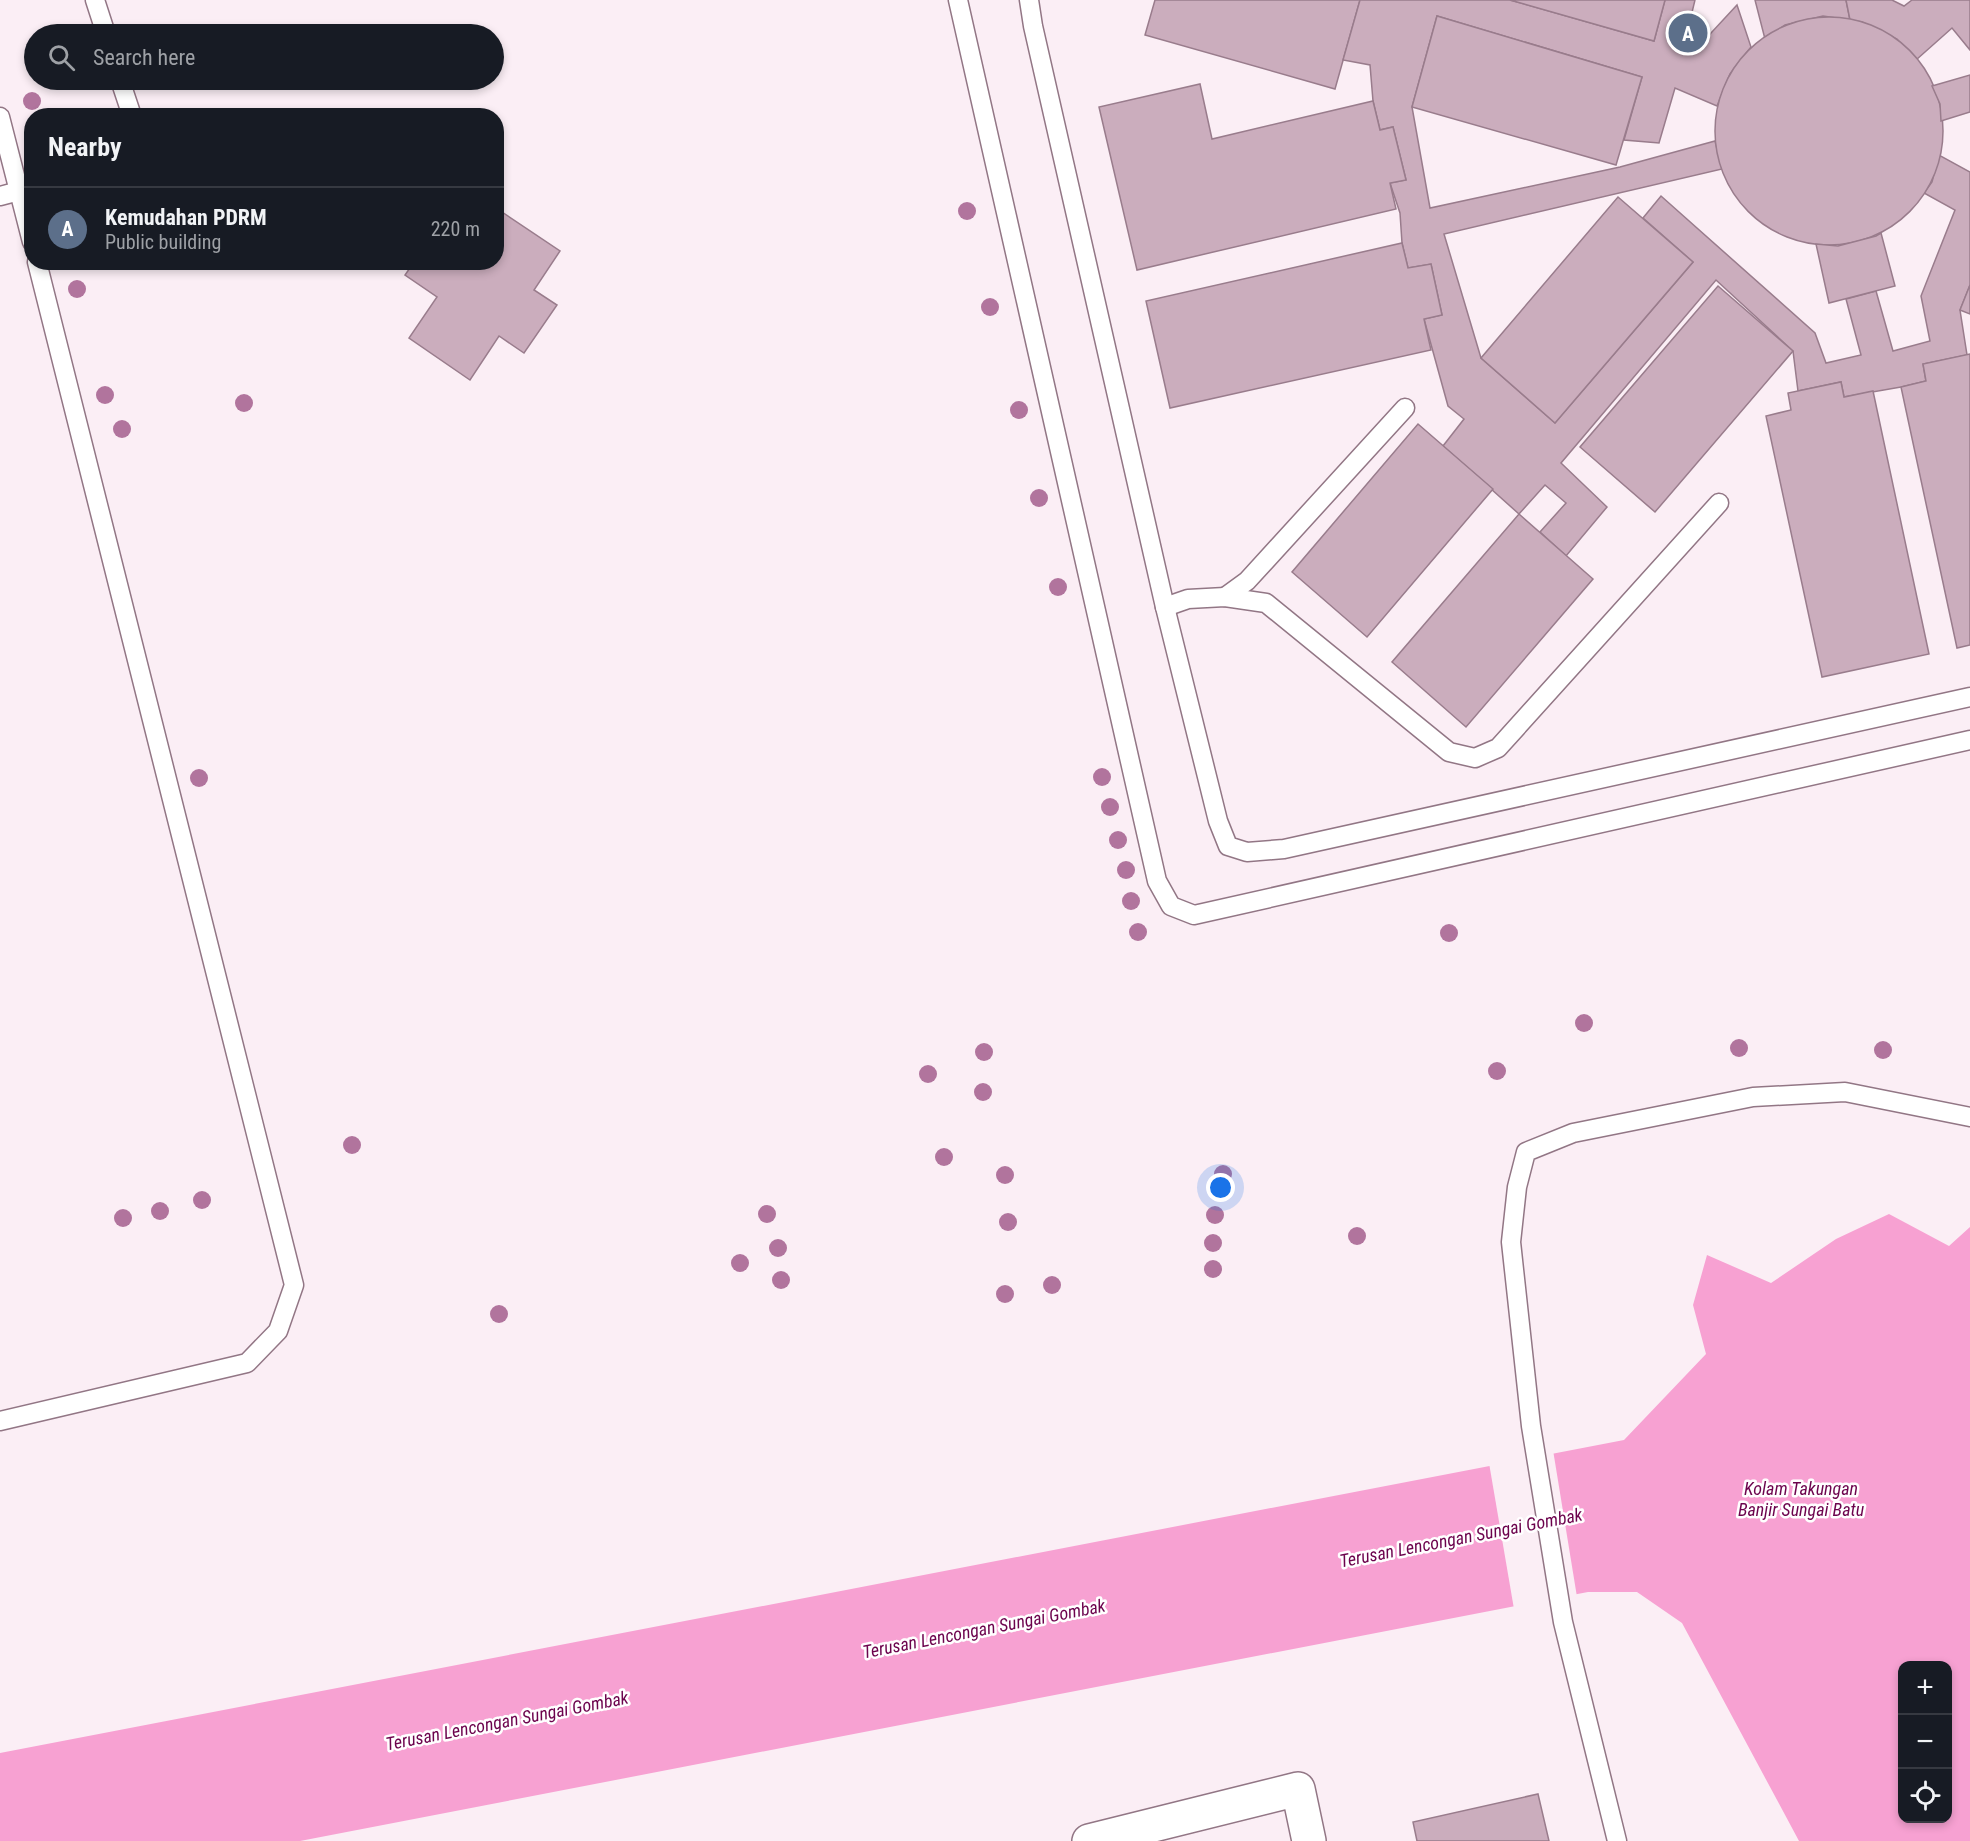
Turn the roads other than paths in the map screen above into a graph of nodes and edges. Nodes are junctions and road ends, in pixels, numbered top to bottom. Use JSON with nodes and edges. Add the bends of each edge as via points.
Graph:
{"nodes":[{"id":1,"x":95,"y":0,"type":"edge"},
{"id":2,"x":958,"y":0,"type":"edge"},
{"id":3,"x":1029,"y":0,"type":"edge"},
{"id":4,"x":103,"y":24,"type":"edge"},
{"id":5,"x":123,"y":90,"type":"edge"},
{"id":6,"x":129,"y":108,"type":"edge"},
{"id":7,"x":0,"y":117,"type":"edge"},
{"id":8,"x":19,"y":191,"type":"junction"},
{"id":9,"x":0,"y":196,"type":"edge"},
{"id":10,"x":24,"y":211,"type":"edge"},
{"id":11,"x":39,"y":270,"type":"edge"},
{"id":12,"x":1405,"y":408,"type":"dead end"},
{"id":13,"x":1719,"y":503,"type":"dead end"},
{"id":14,"x":1225,"y":597,"type":"junction"},
{"id":15,"x":1165,"y":607,"type":"junction"},
{"id":16,"x":1970,"y":698,"type":"edge"},
{"id":17,"x":1970,"y":740,"type":"edge"},
{"id":18,"x":1970,"y":1117,"type":"edge"},
{"id":19,"x":0,"y":1421,"type":"edge"},
{"id":20,"x":1089,"y":1841,"type":"edge"},
{"id":21,"x":1309,"y":1841,"type":"edge"},
{"id":22,"x":1617,"y":1841,"type":"edge"}],
"edges":[{"from":1,"to":4,"type":"lane"},
{"from":2,"to":17,"type":"lane","via":[[1157,881],[1171,906],[1194,915]]},
{"from":3,"to":15,"type":"lane"},
{"from":5,"to":6,"type":"lane"},
{"from":7,"to":8,"type":"lane"},
{"from":8,"to":9,"type":"lane"},
{"from":8,"to":10,"type":"lane"},
{"from":11,"to":19,"type":"lane","via":[[294,1285],[278,1331],[247,1363]]},
{"from":12,"to":14,"type":"lane","via":[[1247,581]]},
{"from":13,"to":14,"type":"lane","via":[[1498,748],[1475,758],[1449,752],[1266,603]]},
{"from":14,"to":15,"type":"lane","via":[[1188,599]]},
{"from":15,"to":16,"type":"lane","via":[[1218,821],[1228,846],[1247,852],[1296,846]]},
{"from":18,"to":22,"type":"lane","via":[[1845,1092],[1753,1097],[1573,1133],[1526,1152],[1517,1187],[1511,1242],[1531,1426],[1563,1622]]},
{"from":20,"to":21,"type":"street","via":[[1298,1790]]}]}
